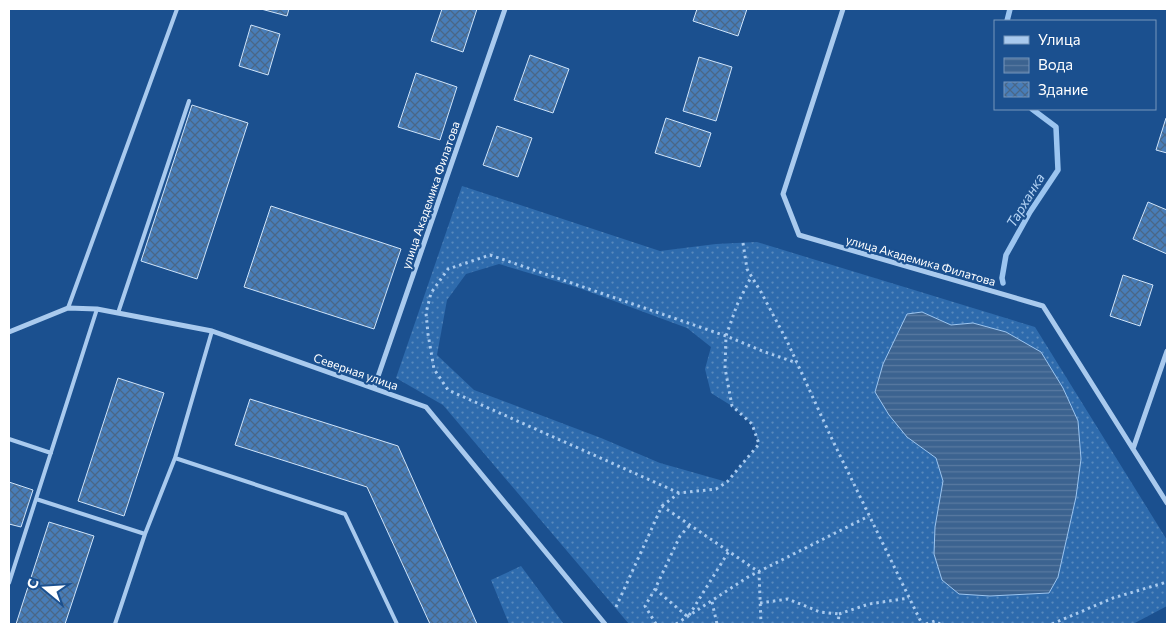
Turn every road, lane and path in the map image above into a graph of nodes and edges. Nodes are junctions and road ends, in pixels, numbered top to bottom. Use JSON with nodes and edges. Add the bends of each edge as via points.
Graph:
{"nodes":[{"id":1,"x":177,"y":9,"type":"edge"},
{"id":2,"x":504,"y":9,"type":"edge"},
{"id":3,"x":843,"y":9,"type":"edge"},
{"id":4,"x":189,"y":101,"type":"dead end"},
{"id":5,"x":743,"y":243,"type":"dead end"},
{"id":6,"x":752,"y":277,"type":"junction"},
{"id":7,"x":68,"y":308,"type":"junction"},
{"id":8,"x":97,"y":309,"type":"junction"},
{"id":9,"x":118,"y":313,"type":"junction"},
{"id":10,"x":9,"y":332,"type":"edge"},
{"id":11,"x":212,"y":332,"type":"junction"},
{"id":12,"x":726,"y":336,"type":"junction"},
{"id":13,"x":1167,"y":351,"type":"edge"},
{"id":14,"x":796,"y":362,"type":"junction"},
{"id":15,"x":374,"y":388,"type":"junction"},
{"id":16,"x":9,"y":440,"type":"edge"},
{"id":17,"x":1133,"y":449,"type":"junction"},
{"id":18,"x":51,"y":453,"type":"junction"},
{"id":19,"x":174,"y":458,"type":"junction"},
{"id":20,"x":679,"y":493,"type":"junction"},
{"id":21,"x":36,"y":499,"type":"junction"},
{"id":22,"x":1167,"y":503,"type":"edge"},
{"id":23,"x":662,"y":506,"type":"junction"},
{"id":24,"x":870,"y":516,"type":"junction"},
{"id":25,"x":690,"y":525,"type":"junction"},
{"id":26,"x":145,"y":534,"type":"junction"},
{"id":27,"x":729,"y":551,"type":"junction"},
{"id":28,"x":759,"y":572,"type":"junction"},
{"id":29,"x":1167,"y":582,"type":"edge"},
{"id":30,"x":9,"y":583,"type":"edge"},
{"id":31,"x":655,"y":589,"type":"junction"},
{"id":32,"x":909,"y":598,"type":"junction"},
{"id":33,"x":712,"y":602,"type":"junction"},
{"id":34,"x":760,"y":603,"type":"junction"},
{"id":35,"x":616,"y":607,"type":"dead end"},
{"id":36,"x":839,"y":614,"type":"junction"},
{"id":37,"x":688,"y":617,"type":"junction"},
{"id":38,"x":115,"y":624,"type":"edge"},
{"id":39,"x":396,"y":624,"type":"edge"},
{"id":40,"x":604,"y":624,"type":"edge"},
{"id":41,"x":656,"y":624,"type":"edge"},
{"id":42,"x":676,"y":624,"type":"edge"},
{"id":43,"x":717,"y":624,"type":"edge"},
{"id":44,"x":761,"y":624,"type":"edge"},
{"id":45,"x":838,"y":624,"type":"edge"},
{"id":46,"x":924,"y":624,"type":"edge"},
{"id":47,"x":940,"y":624,"type":"edge"},
{"id":48,"x":1052,"y":624,"type":"edge"}],
"edges":[{"from":1,"to":7,"type":"lane"},
{"from":2,"to":15,"type":"street","name":"улица Академика Филатова"},
{"from":3,"to":17,"type":"street","name":"улица Академика Филатова","via":[[783,194],[799,235],[1042,306]]},
{"from":4,"to":9,"type":"lane"},
{"from":5,"to":6,"type":"path","via":[[747,269]]},
{"from":6,"to":12,"type":"path"},
{"from":6,"to":14,"type":"path"},
{"from":7,"to":8,"type":"street","name":"Северная улица"},
{"from":7,"to":10,"type":"street","name":"Северная улица"},
{"from":8,"to":9,"type":"street","name":"Северная улица"},
{"from":8,"to":18,"type":"lane"},
{"from":9,"to":11,"type":"street","name":"Северная улица"},
{"from":11,"to":15,"type":"street","name":"Северная улица"},
{"from":11,"to":19,"type":"lane"},
{"from":12,"to":14,"type":"path"},
{"from":12,"to":20,"type":"path","via":[[725,368],[732,406],[752,424],[759,444],[727,482],[716,489]]},
{"from":12,"to":20,"type":"path","via":[[490,255],[448,269],[431,293],[426,312],[434,369],[448,390]]},
{"from":13,"to":17,"type":"street"},
{"from":14,"to":24,"type":"path"},
{"from":15,"to":40,"type":"street","name":"Северная улица","via":[[426,407]]},
{"from":16,"to":18,"type":"lane"},
{"from":17,"to":22,"type":"street","name":"улица Академика Филатова"},
{"from":18,"to":21,"type":"lane"},
{"from":19,"to":26,"type":"lane"},
{"from":19,"to":39,"type":"lane","via":[[345,514]]},
{"from":20,"to":23,"type":"path"},
{"from":21,"to":26,"type":"lane"},
{"from":21,"to":30,"type":"lane"},
{"from":23,"to":25,"type":"path"},
{"from":23,"to":35,"type":"path"},
{"from":24,"to":28,"type":"path"},
{"from":24,"to":32,"type":"path"},
{"from":25,"to":27,"type":"path"},
{"from":25,"to":31,"type":"path","via":[[680,536]]},
{"from":26,"to":38,"type":"lane"},
{"from":27,"to":28,"type":"path"},
{"from":27,"to":37,"type":"path"},
{"from":28,"to":33,"type":"path"},
{"from":28,"to":34,"type":"path"},
{"from":29,"to":48,"type":"path","via":[[1113,598]]},
{"from":31,"to":37,"type":"path"},
{"from":31,"to":41,"type":"path","via":[[645,606]]},
{"from":32,"to":36,"type":"path","via":[[869,604]]},
{"from":32,"to":46,"type":"path"},
{"from":33,"to":37,"type":"path"},
{"from":33,"to":43,"type":"path"},
{"from":34,"to":36,"type":"path","via":[[788,599],[820,612]]},
{"from":34,"to":44,"type":"path"},
{"from":36,"to":45,"type":"path"},
{"from":37,"to":42,"type":"path"},
{"from":46,"to":47,"type":"path","via":[[935,620]]}]}
